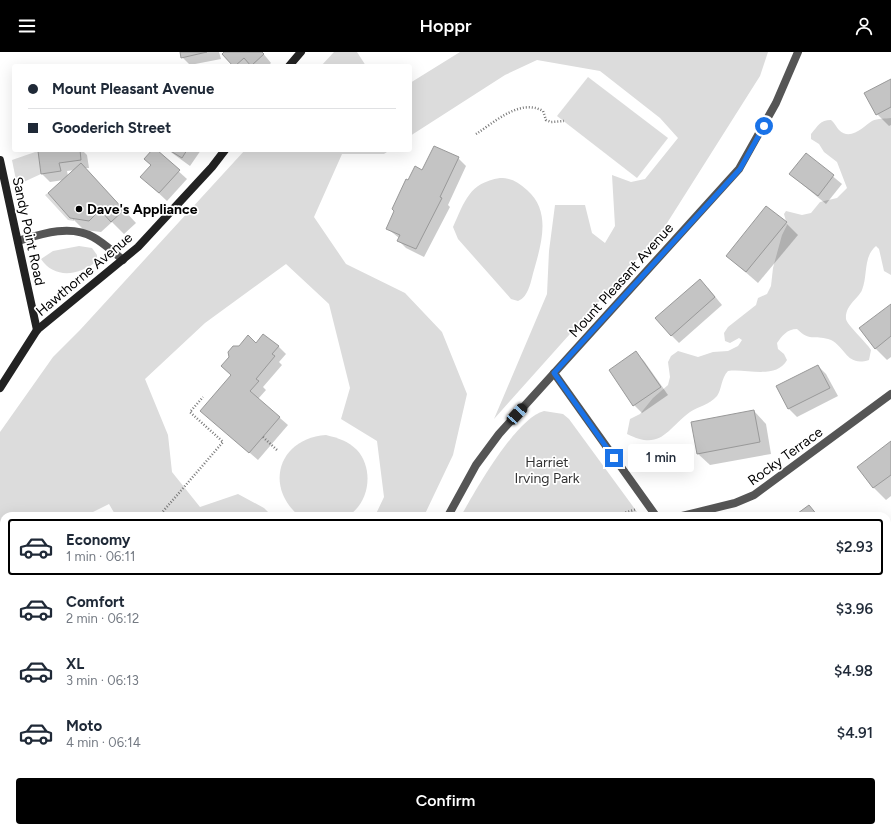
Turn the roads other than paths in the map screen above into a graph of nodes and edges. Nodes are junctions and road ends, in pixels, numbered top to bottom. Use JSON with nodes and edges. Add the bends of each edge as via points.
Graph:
{"nodes":[{"id":1,"x":301,"y":52,"type":"edge"},
{"id":2,"x":798,"y":52,"type":"edge"},
{"id":3,"x":292,"y":64,"type":"edge"},
{"id":4,"x":223,"y":152,"type":"edge"},
{"id":5,"x":0,"y":160,"type":"edge"},
{"id":6,"x":18,"y":241,"type":"junction"},
{"id":7,"x":123,"y":260,"type":"junction"},
{"id":8,"x":37,"y":330,"type":"junction"},
{"id":9,"x":554,"y":373,"type":"junction"},
{"id":10,"x":0,"y":388,"type":"edge"},
{"id":11,"x":891,"y":394,"type":"edge"},
{"id":12,"x":450,"y":512,"type":"edge"},
{"id":13,"x":653,"y":512,"type":"edge"},
{"id":14,"x":698,"y":512,"type":"edge"}],
"edges":[{"from":1,"to":3,"type":"street"},
{"from":2,"to":9,"type":"street","name":"Mount Pleasant Avenue","via":[[776,103],[740,169]]},
{"from":4,"to":7,"type":"street","name":"Hawthorne Avenue","via":[[171,212]]},
{"from":5,"to":6,"type":"street","name":"Sandy Point Road"},
{"from":6,"to":7,"type":"street","via":[[50,232],[82,232],[93,237]]},
{"from":6,"to":8,"type":"street","name":"Sandy Point Road"},
{"from":7,"to":8,"type":"street","name":"Hawthorne Avenue"},
{"from":8,"to":10,"type":"street","name":"Hawthorne Avenue"},
{"from":9,"to":12,"type":"street","name":"Mount Pleasant Avenue","via":[[499,434],[476,465]]},
{"from":9,"to":13,"type":"street"},
{"from":11,"to":14,"type":"street","name":"Rocky Terrace","via":[[754,495],[735,503]]}]}
